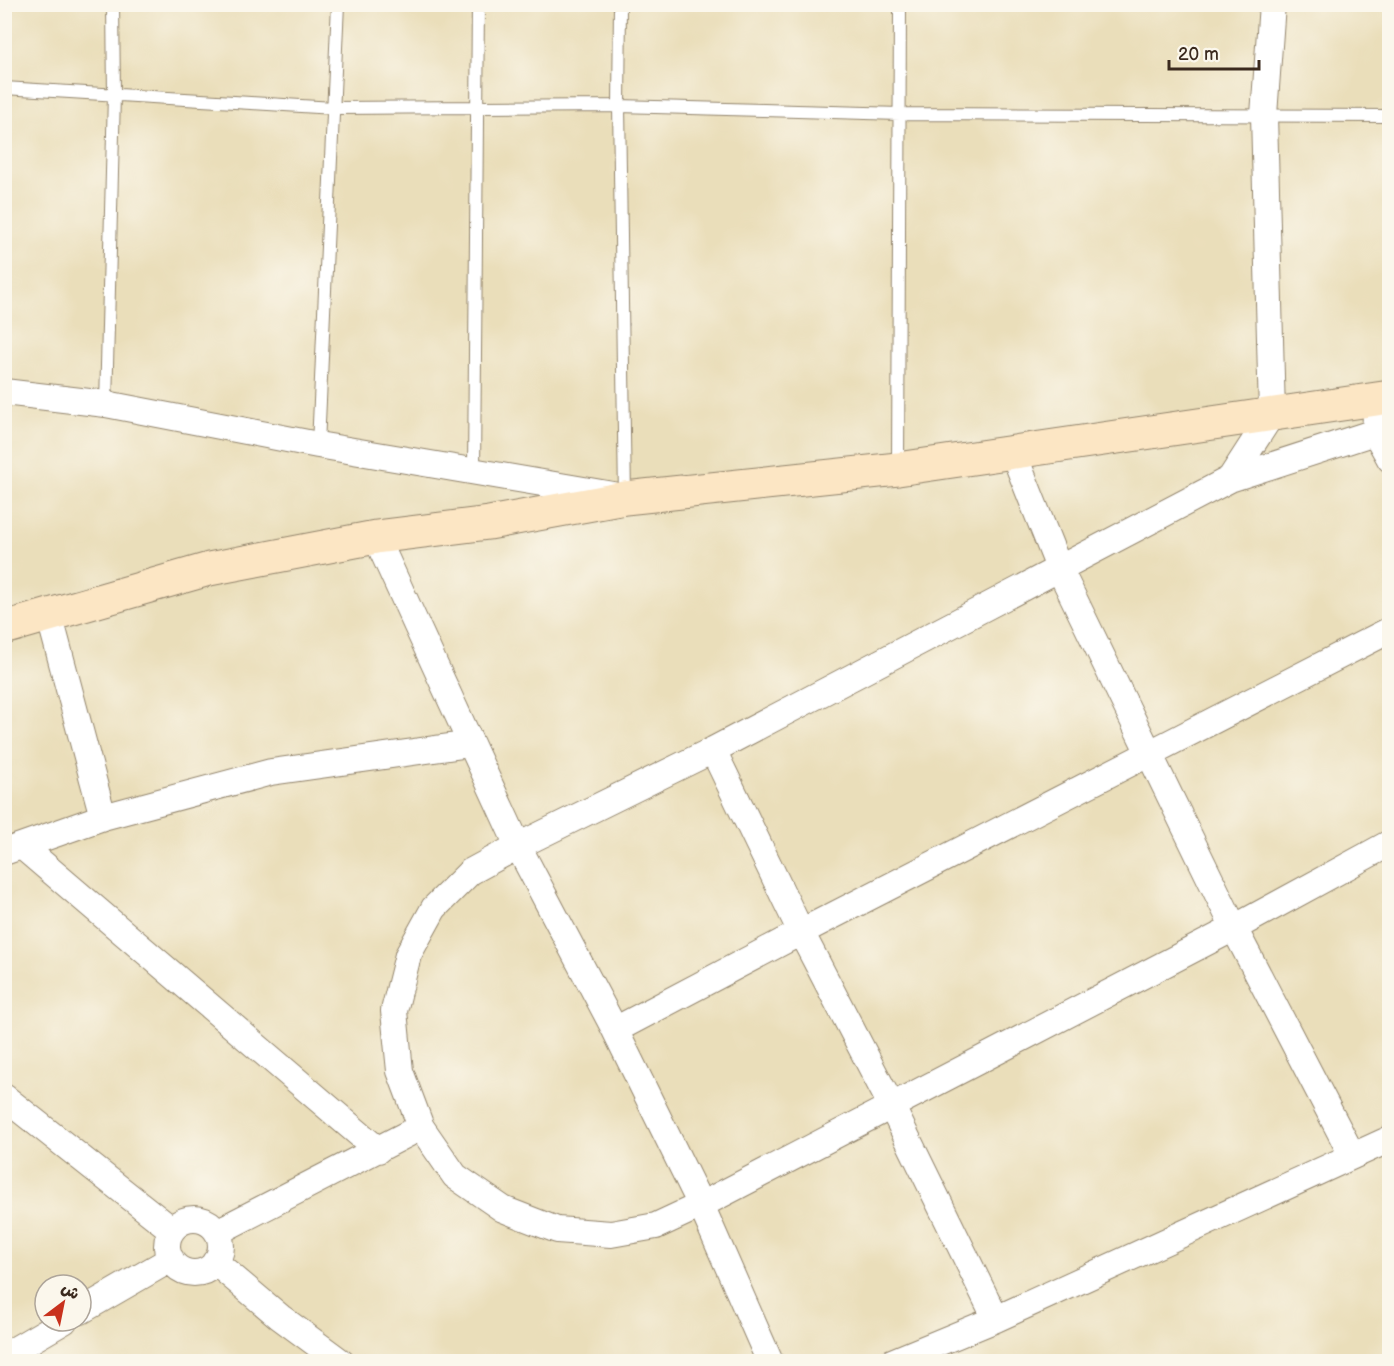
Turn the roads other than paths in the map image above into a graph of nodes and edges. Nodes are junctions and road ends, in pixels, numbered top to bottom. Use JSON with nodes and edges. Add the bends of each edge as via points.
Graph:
{"nodes":[{"id":1,"x":113,"y":4,"type":"edge"},
{"id":2,"x":338,"y":4,"type":"edge"},
{"id":3,"x":478,"y":4,"type":"edge"},
{"id":4,"x":620,"y":4,"type":"edge"},
{"id":5,"x":900,"y":4,"type":"edge"},
{"id":6,"x":1272,"y":4,"type":"edge"},
{"id":7,"x":4,"y":88,"type":"edge"},
{"id":8,"x":114,"y":95,"type":"junction"},
{"id":9,"x":619,"y":105,"type":"junction"},
{"id":10,"x":477,"y":106,"type":"junction"},
{"id":11,"x":334,"y":108,"type":"junction"},
{"id":12,"x":900,"y":114,"type":"junction"},
{"id":13,"x":1264,"y":115,"type":"junction"},
{"id":14,"x":1389,"y":116,"type":"edge"},
{"id":15,"x":4,"y":392,"type":"edge"},
{"id":16,"x":1383,"y":398,"type":"edge"},
{"id":17,"x":106,"y":404,"type":"junction"},
{"id":18,"x":1272,"y":414,"type":"junction"},
{"id":19,"x":1375,"y":432,"type":"junction"},
{"id":20,"x":318,"y":445,"type":"junction"},
{"id":21,"x":1013,"y":452,"type":"junction"},
{"id":22,"x":1389,"y":459,"type":"edge"},
{"id":23,"x":898,"y":469,"type":"junction"},
{"id":24,"x":474,"y":471,"type":"junction"},
{"id":25,"x":1230,"y":479,"type":"junction"},
{"id":26,"x":625,"y":498,"type":"junction"},
{"id":27,"x":376,"y":537,"type":"junction"},
{"id":28,"x":1059,"y":568,"type":"junction"},
{"id":29,"x":50,"y":614,"type":"junction"},
{"id":30,"x":4,"y":628,"type":"edge"},
{"id":31,"x":1389,"y":630,"type":"edge"},
{"id":32,"x":470,"y":744,"type":"junction"},
{"id":33,"x":713,"y":750,"type":"junction"},
{"id":34,"x":1149,"y":753,"type":"junction"},
{"id":35,"x":102,"y":817,"type":"junction"},
{"id":36,"x":1389,"y":843,"type":"edge"},
{"id":37,"x":518,"y":846,"type":"junction"},
{"id":38,"x":13,"y":849,"type":"edge"},
{"id":39,"x":1234,"y":928,"type":"junction"},
{"id":40,"x":801,"y":932,"type":"junction"},
{"id":41,"x":615,"y":1030,"type":"junction"},
{"id":42,"x":4,"y":1097,"type":"edge"},
{"id":43,"x":891,"y":1105,"type":"junction"},
{"id":44,"x":421,"y":1127,"type":"junction"},
{"id":45,"x":1389,"y":1139,"type":"edge"},
{"id":46,"x":378,"y":1150,"type":"junction"},
{"id":47,"x":1352,"y":1155,"type":"junction"},
{"id":48,"x":701,"y":1205,"type":"junction"},
{"id":49,"x":172,"y":1230,"type":"junction"},
{"id":50,"x":217,"y":1232,"type":"junction"},
{"id":51,"x":171,"y":1259,"type":"junction"},
{"id":52,"x":215,"y":1262,"type":"junction"},
{"id":53,"x":93,"y":1304,"type":"edge"},
{"id":54,"x":996,"y":1319,"type":"junction"},
{"id":55,"x":43,"y":1333,"type":"edge"},
{"id":56,"x":6,"y":1354,"type":"edge"},
{"id":57,"x":341,"y":1362,"type":"edge"},
{"id":58,"x":770,"y":1362,"type":"edge"},
{"id":59,"x":892,"y":1362,"type":"edge"}],
"edges":[{"from":1,"to":8,"type":"lane"},
{"from":2,"to":11,"type":"lane"},
{"from":3,"to":10,"type":"lane"},
{"from":4,"to":9,"type":"lane"},
{"from":5,"to":12,"type":"lane"},
{"from":6,"to":13,"type":"street"},
{"from":7,"to":8,"type":"lane"},
{"from":8,"to":11,"type":"lane"},
{"from":8,"to":17,"type":"lane"},
{"from":9,"to":10,"type":"lane"},
{"from":9,"to":12,"type":"lane"},
{"from":9,"to":26,"type":"lane"},
{"from":10,"to":11,"type":"lane"},
{"from":10,"to":24,"type":"lane"},
{"from":11,"to":20,"type":"lane"},
{"from":12,"to":13,"type":"lane"},
{"from":12,"to":23,"type":"lane"},
{"from":13,"to":14,"type":"lane"},
{"from":13,"to":18,"type":"street"},
{"from":15,"to":17,"type":"street"},
{"from":16,"to":18,"type":"main road"},
{"from":16,"to":19,"type":"street"},
{"from":17,"to":20,"type":"street"},
{"from":18,"to":21,"type":"main road"},
{"from":18,"to":25,"type":"street"},
{"from":19,"to":22,"type":"street"},
{"from":19,"to":25,"type":"street"},
{"from":20,"to":24,"type":"street"},
{"from":21,"to":23,"type":"main road"},
{"from":21,"to":28,"type":"street"},
{"from":23,"to":26,"type":"main road"},
{"from":24,"to":26,"type":"street"},
{"from":25,"to":28,"type":"street"},
{"from":26,"to":27,"type":"main road","via":[[489,523]]},
{"from":27,"to":29,"type":"main road","via":[[209,569]]},
{"from":27,"to":32,"type":"street"},
{"from":28,"to":33,"type":"street"},
{"from":28,"to":34,"type":"street"},
{"from":29,"to":30,"type":"main road"},
{"from":29,"to":35,"type":"street"},
{"from":31,"to":34,"type":"street"},
{"from":32,"to":35,"type":"street","via":[[271,772]]},
{"from":32,"to":37,"type":"street"},
{"from":33,"to":37,"type":"street"},
{"from":33,"to":40,"type":"street"},
{"from":34,"to":39,"type":"street"},
{"from":34,"to":40,"type":"street"},
{"from":35,"to":38,"type":"street"},
{"from":36,"to":39,"type":"street"},
{"from":37,"to":41,"type":"street"},
{"from":37,"to":44,"type":"street","via":[[470,872],[434,908],[408,955],[394,1011],[400,1071]]},
{"from":38,"to":46,"type":"street"},
{"from":39,"to":43,"type":"street"},
{"from":39,"to":47,"type":"street"},
{"from":40,"to":41,"type":"street"},
{"from":40,"to":43,"type":"street"},
{"from":41,"to":48,"type":"street"},
{"from":42,"to":49,"type":"street"},
{"from":43,"to":48,"type":"street"},
{"from":43,"to":54,"type":"street"},
{"from":44,"to":46,"type":"street"},
{"from":44,"to":48,"type":"street","via":[[455,1176],[503,1209],[557,1230],[611,1234],[656,1226]]},
{"from":45,"to":47,"type":"street"},
{"from":46,"to":50,"type":"street"},
{"from":47,"to":54,"type":"street"},
{"from":48,"to":58,"type":"street"},
{"from":49,"to":50,"type":"street","via":[[180,1223],[200,1220]]},
{"from":49,"to":51,"type":"street","via":[[167,1250]]},
{"from":50,"to":52,"type":"street","via":[[220,1253]]},
{"from":51,"to":52,"type":"street","via":[[187,1272],[197,1273]]},
{"from":51,"to":53,"type":"street"},
{"from":52,"to":57,"type":"street"},
{"from":54,"to":59,"type":"street"},
{"from":55,"to":56,"type":"street"}]}
